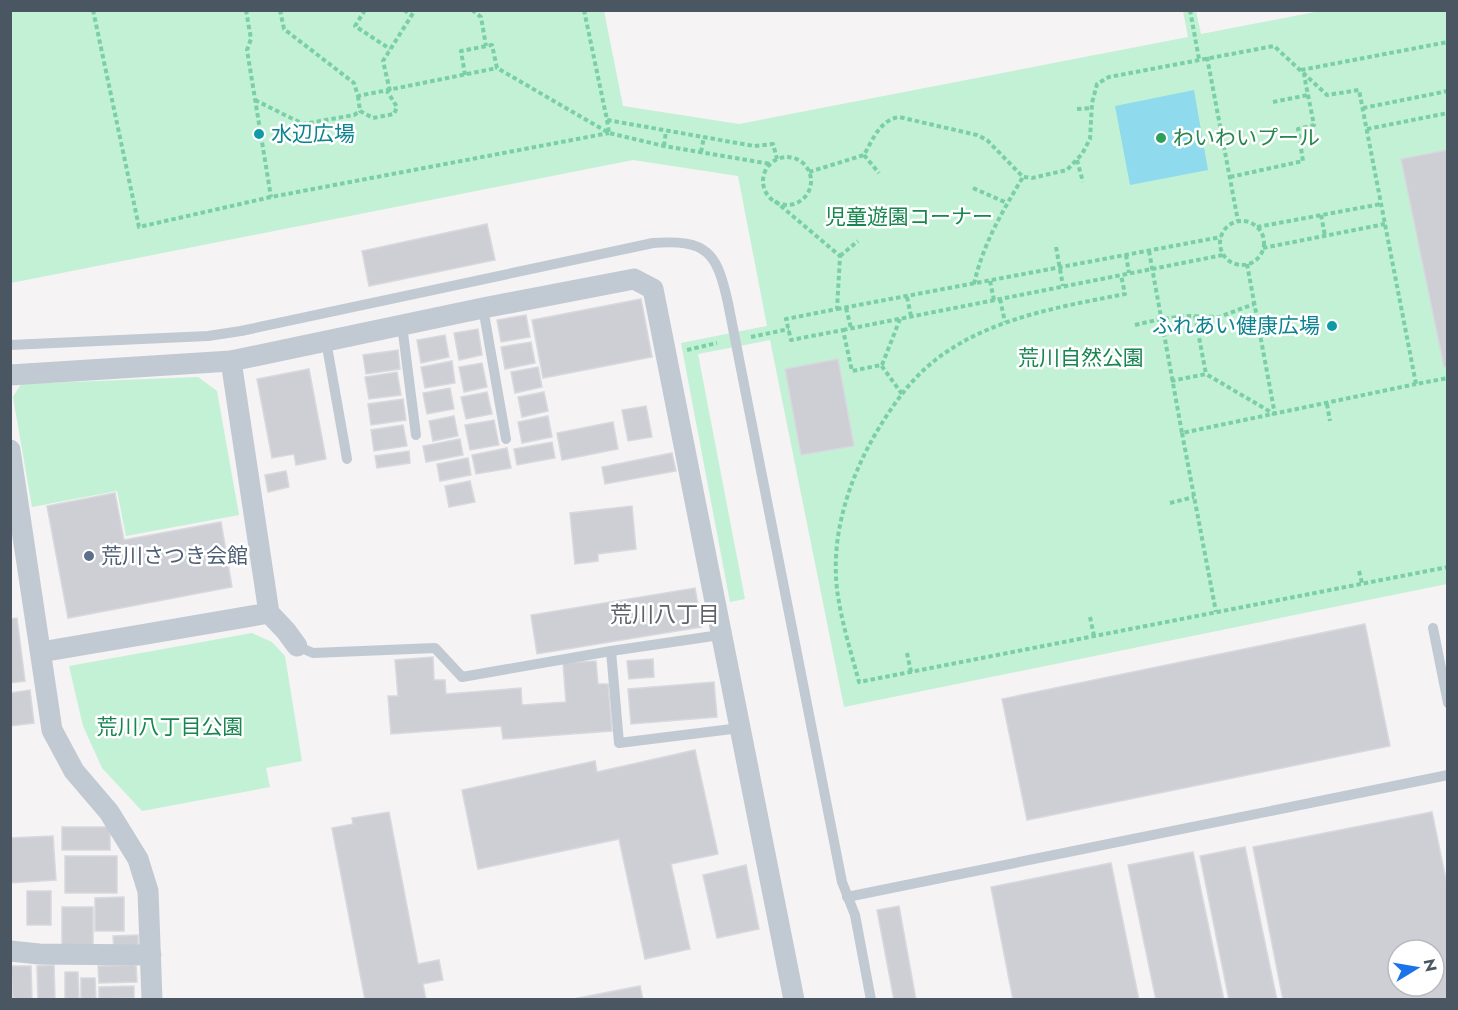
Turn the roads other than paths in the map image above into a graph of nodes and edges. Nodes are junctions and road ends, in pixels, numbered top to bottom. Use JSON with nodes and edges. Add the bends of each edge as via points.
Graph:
{"nodes":[{"id":1,"x":483,"y":308,"type":"junction"},
{"id":2,"x":402,"y":325,"type":"junction"},
{"id":3,"x":326,"y":341,"type":"junction"},
{"id":4,"x":10,"y":345,"type":"edge"},
{"id":5,"x":231,"y":361,"type":"junction"},
{"id":6,"x":10,"y":375,"type":"edge"},
{"id":7,"x":416,"y":435,"type":"dead end"},
{"id":8,"x":506,"y":439,"type":"dead end"},
{"id":9,"x":10,"y":450,"type":"edge"},
{"id":10,"x":347,"y":459,"type":"dead end"},
{"id":11,"x":269,"y":613,"type":"junction"},
{"id":12,"x":1433,"y":628,"type":"dead end"},
{"id":13,"x":720,"y":635,"type":"junction"},
{"id":14,"x":297,"y":646,"type":"joint"},
{"id":15,"x":611,"y":651,"type":"junction"},
{"id":16,"x":41,"y":652,"type":"junction"},
{"id":17,"x":1448,"y":703,"type":"edge"},
{"id":18,"x":740,"y":728,"type":"junction"},
{"id":19,"x":1448,"y":775,"type":"edge"},
{"id":20,"x":847,"y":897,"type":"junction"},
{"id":21,"x":10,"y":951,"type":"edge"},
{"id":22,"x":151,"y":955,"type":"junction"},
{"id":23,"x":152,"y":999,"type":"edge"},
{"id":24,"x":794,"y":999,"type":"edge"},
{"id":25,"x":871,"y":999,"type":"edge"}],
"edges":[{"from":1,"to":2,"type":"street"},
{"from":1,"to":8,"type":"lane"},
{"from":1,"to":13,"type":"street","via":[[634,279],[653,289]]},
{"from":2,"to":3,"type":"street"},
{"from":2,"to":7,"type":"lane"},
{"from":3,"to":5,"type":"street"},
{"from":3,"to":10,"type":"lane"},
{"from":4,"to":20,"type":"lane","via":[[208,336],[653,243],[689,243],[702,248],[717,266],[728,303]]},
{"from":5,"to":6,"type":"street"},
{"from":5,"to":11,"type":"street"},
{"from":9,"to":16,"type":"street"},
{"from":11,"to":14,"type":"street"},
{"from":11,"to":16,"type":"street"},
{"from":12,"to":17,"type":"lane"},
{"from":13,"to":15,"type":"lane"},
{"from":13,"to":18,"type":"street"},
{"from":14,"to":15,"type":"lane","via":[[313,653],[435,648],[462,677]]},
{"from":15,"to":18,"type":"lane","via":[[619,743]]},
{"from":16,"to":22,"type":"street","via":[[52,730],[74,771],[109,812],[138,859],[148,891]]},
{"from":18,"to":24,"type":"street"},
{"from":19,"to":20,"type":"lane"},
{"from":20,"to":25,"type":"lane","via":[[855,915]]},
{"from":21,"to":22,"type":"street"},
{"from":22,"to":23,"type":"street"}]}
